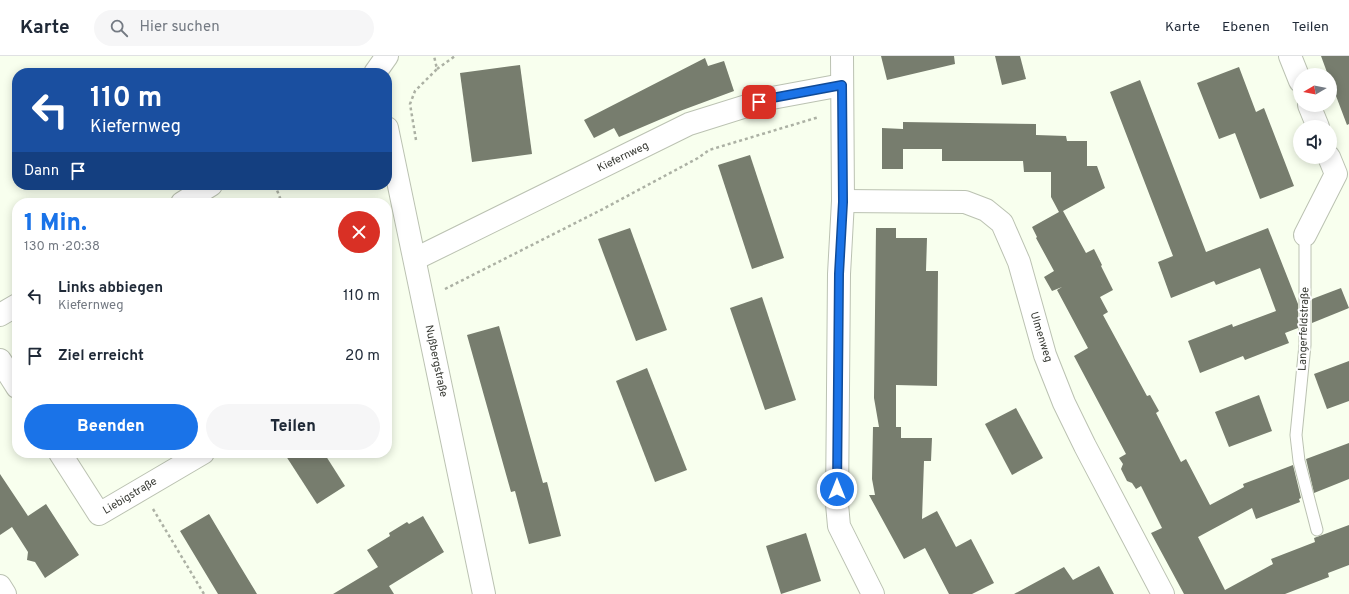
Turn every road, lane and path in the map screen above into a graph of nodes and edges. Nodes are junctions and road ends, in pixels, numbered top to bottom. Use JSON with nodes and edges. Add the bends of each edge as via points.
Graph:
{"nodes":[{"id":1,"x":388,"y":56,"type":"edge"},
{"id":2,"x":434,"y":56,"type":"edge"},
{"id":3,"x":455,"y":56,"type":"edge"},
{"id":4,"x":842,"y":56,"type":"edge"},
{"id":5,"x":1290,"y":56,"type":"edge"},
{"id":6,"x":379,"y":68,"type":"edge"},
{"id":7,"x":387,"y":68,"type":"edge"},
{"id":8,"x":1295,"y":68,"type":"edge"},
{"id":9,"x":437,"y":69,"type":"junction"},
{"id":10,"x":842,"y":85,"type":"junction"},
{"id":11,"x":842,"y":110,"type":"junction"},
{"id":12,"x":416,"y":142,"type":"dead end"},
{"id":13,"x":392,"y":151,"type":"edge"},
{"id":14,"x":1332,"y":164,"type":"edge"},
{"id":15,"x":203,"y":190,"type":"edge"},
{"id":16,"x":190,"y":198,"type":"edge"},
{"id":17,"x":843,"y":202,"type":"junction"},
{"id":18,"x":1305,"y":235,"type":"joint"},
{"id":19,"x":415,"y":258,"type":"junction"},
{"id":20,"x":423,"y":300,"type":"junction"},
{"id":21,"x":12,"y":308,"type":"edge"},
{"id":22,"x":0,"y":315,"type":"edge"},
{"id":23,"x":0,"y":360,"type":"edge"},
{"id":24,"x":12,"y":379,"type":"edge"},
{"id":25,"x":63,"y":458,"type":"edge"},
{"id":26,"x":194,"y":458,"type":"edge"},
{"id":27,"x":141,"y":489,"type":"junction"},
{"id":28,"x":1317,"y":530,"type":"dead end"},
{"id":29,"x":0,"y":586,"type":"edge"},
{"id":30,"x":5,"y":594,"type":"edge"},
{"id":31,"x":204,"y":594,"type":"edge"},
{"id":32,"x":484,"y":594,"type":"edge"},
{"id":33,"x":873,"y":594,"type":"edge"},
{"id":34,"x":1163,"y":594,"type":"edge"}],
"edges":[{"from":1,"to":6,"type":"street"},
{"from":1,"to":7,"type":"street"},
{"from":2,"to":9,"type":"path"},
{"from":3,"to":9,"type":"path"},
{"from":4,"to":10,"type":"street"},
{"from":5,"to":8,"type":"street"},
{"from":9,"to":12,"type":"path","via":[[416,91],[410,104]]},
{"from":10,"to":11,"type":"street"},
{"from":10,"to":19,"type":"street","name":"Kiefernweg","via":[[772,98],[689,124]]},
{"from":11,"to":17,"type":"street"},
{"from":11,"to":20,"type":"path","via":[[710,150],[603,209]]},
{"from":13,"to":19,"type":"street","name":"Nußbergstraße"},
{"from":14,"to":18,"type":"street","name":"Langerfeldstraße","via":[[1336,174]]},
{"from":15,"to":16,"type":"street"},
{"from":17,"to":33,"type":"street","via":[[839,274],[837,504],[839,526]]},
{"from":17,"to":34,"type":"street","name":"Ulmenweg","via":[[965,202],[986,210],[1002,223],[1019,262],[1046,355],[1064,403]]},
{"from":18,"to":28,"type":"lane","name":"Langerfeldstraße","via":[[1305,346],[1296,435],[1299,461]]},
{"from":19,"to":20,"type":"street","name":"Nußbergstraße"},
{"from":20,"to":32,"type":"street","name":"Nußbergstraße"},
{"from":21,"to":22,"type":"street"},
{"from":23,"to":24,"type":"street"},
{"from":25,"to":27,"type":"street","name":"Liebigstraße","via":[[99,514]]},
{"from":26,"to":27,"type":"street","name":"Liebigstraße"},
{"from":27,"to":31,"type":"path"},
{"from":29,"to":30,"type":"street"}]}
